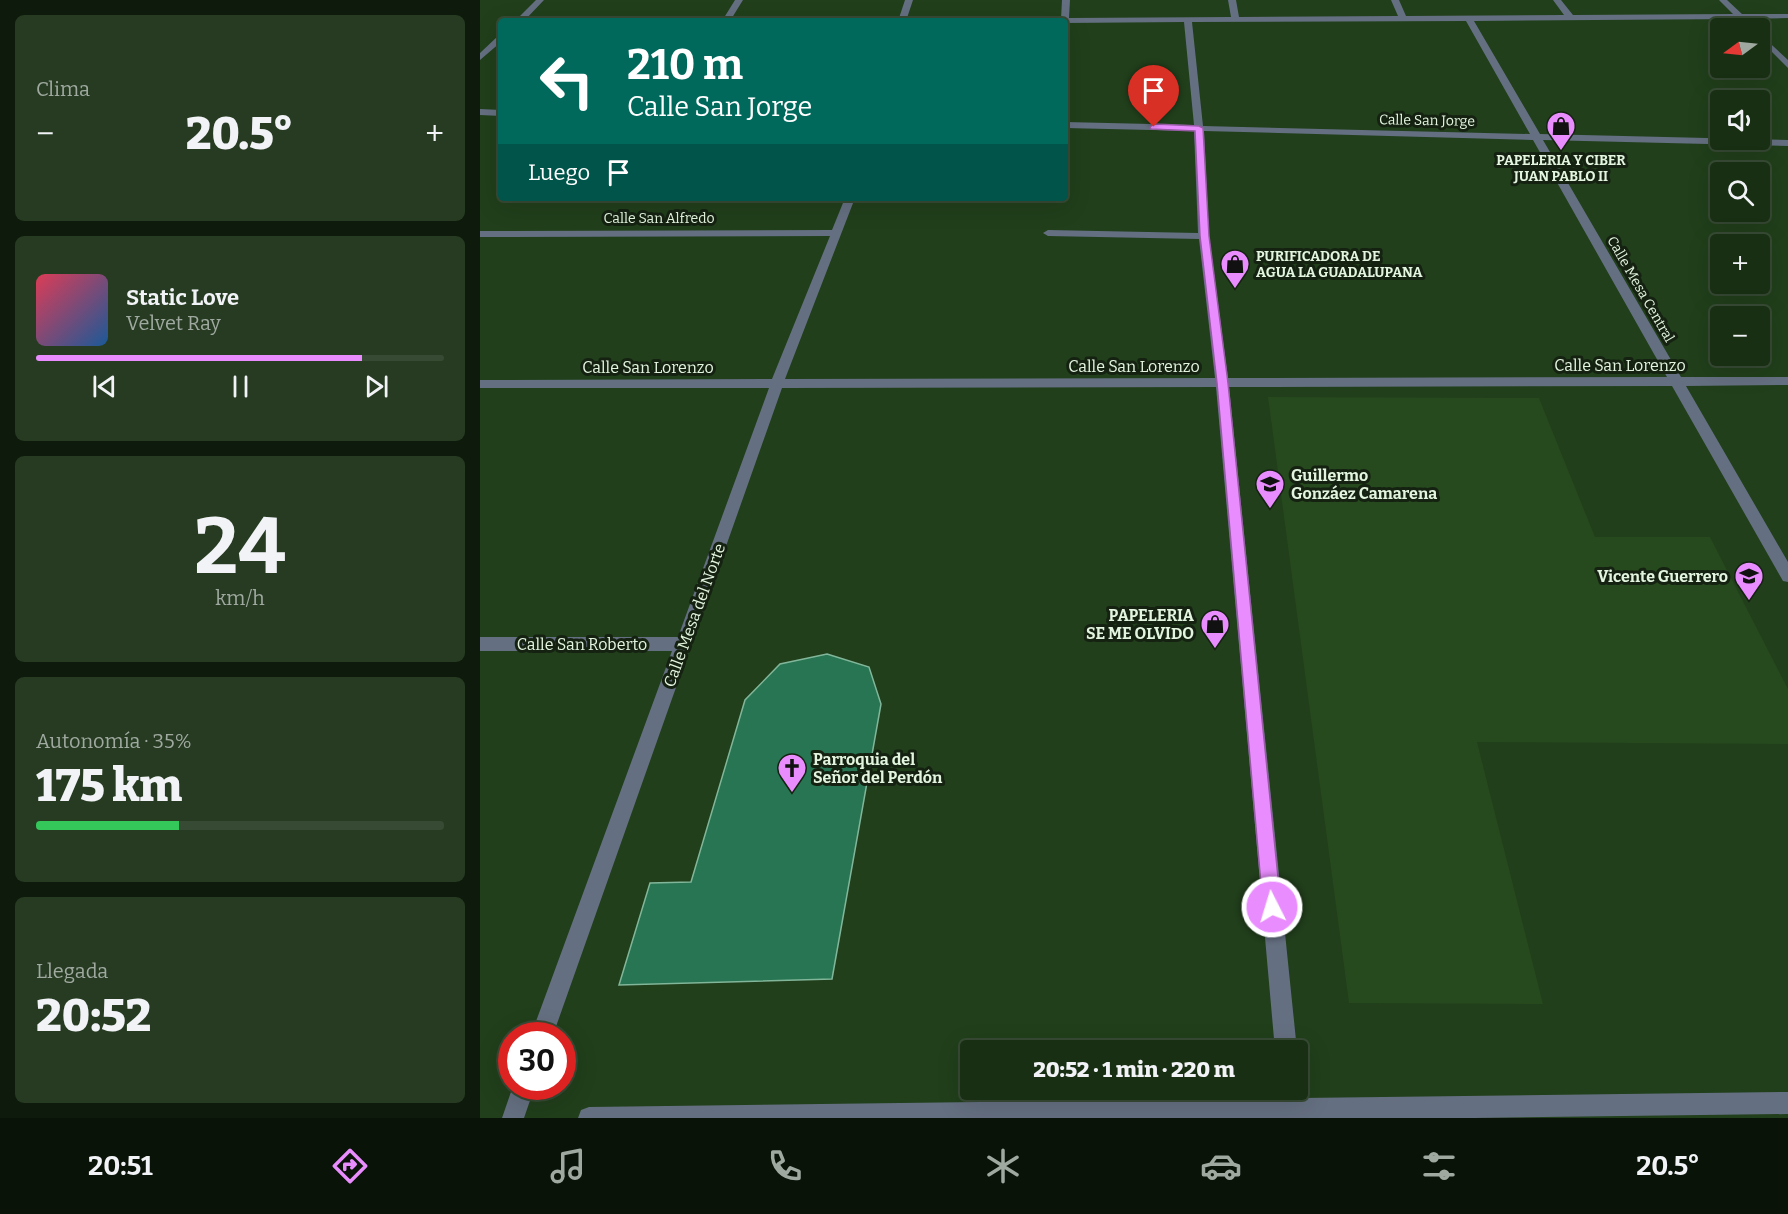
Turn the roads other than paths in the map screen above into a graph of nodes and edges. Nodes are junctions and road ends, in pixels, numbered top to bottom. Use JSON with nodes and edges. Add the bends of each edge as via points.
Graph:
{"nodes":[{"id":1,"x":540,"y":0,"type":"edge"},
{"id":2,"x":739,"y":0,"type":"edge"},
{"id":3,"x":909,"y":0,"type":"edge"},
{"id":4,"x":1066,"y":0,"type":"edge"},
{"id":5,"x":1232,"y":0,"type":"edge"},
{"id":6,"x":1395,"y":0,"type":"edge"},
{"id":7,"x":1557,"y":0,"type":"edge"},
{"id":8,"x":1723,"y":0,"type":"edge"},
{"id":9,"x":1740,"y":16,"type":"junction"},
{"id":10,"x":1788,"y":16,"type":"edge"},
{"id":11,"x":1468,"y":17,"type":"junction"},
{"id":12,"x":1570,"y":17,"type":"junction"},
{"id":13,"x":522,"y":18,"type":"edge"},
{"id":14,"x":728,"y":18,"type":"edge"},
{"id":15,"x":903,"y":18,"type":"edge"},
{"id":16,"x":1065,"y":18,"type":"edge"},
{"id":17,"x":1235,"y":18,"type":"junction"},
{"id":18,"x":1403,"y":18,"type":"junction"},
{"id":19,"x":1188,"y":19,"type":"junction"},
{"id":20,"x":1068,"y":21,"type":"edge"},
{"id":21,"x":498,"y":41,"type":"edge"},
{"id":22,"x":1770,"y":46,"type":"edge"},
{"id":23,"x":480,"y":57,"type":"edge"},
{"id":24,"x":1788,"y":65,"type":"edge"},
{"id":25,"x":480,"y":112,"type":"edge"},
{"id":26,"x":498,"y":113,"type":"edge"},
{"id":27,"x":1068,"y":125,"type":"edge"},
{"id":28,"x":1199,"y":128,"type":"junction"},
{"id":29,"x":1536,"y":136,"type":"junction"},
{"id":30,"x":1788,"y":143,"type":"edge"},
{"id":31,"x":849,"y":201,"type":"edge"},
{"id":32,"x":837,"y":233,"type":"junction"},
{"id":33,"x":1048,"y":233,"type":"dead end"},
{"id":34,"x":480,"y":234,"type":"edge"},
{"id":35,"x":1204,"y":236,"type":"junction"},
{"id":36,"x":1677,"y":381,"type":"junction"},
{"id":37,"x":1788,"y":381,"type":"edge"},
{"id":38,"x":777,"y":383,"type":"junction"},
{"id":39,"x":1222,"y":383,"type":"junction"},
{"id":40,"x":480,"y":384,"type":"edge"},
{"id":41,"x":1788,"y":576,"type":"edge"},
{"id":42,"x":480,"y":644,"type":"edge"},
{"id":43,"x":683,"y":644,"type":"junction"},
{"id":44,"x":547,"y":1022,"type":"edge"},
{"id":45,"x":1285,"y":1040,"type":"edge"},
{"id":46,"x":519,"y":1100,"type":"edge"},
{"id":47,"x":1788,"y":1103,"type":"edge"},
{"id":48,"x":1291,"y":1105,"type":"edge"},
{"id":49,"x":513,"y":1118,"type":"edge"},
{"id":50,"x":589,"y":1118,"type":"edge"}],
"edges":[{"from":1,"to":13,"type":"street"},
{"from":2,"to":14,"type":"street"},
{"from":3,"to":15,"type":"street"},
{"from":4,"to":16,"type":"street"},
{"from":5,"to":17,"type":"street"},
{"from":6,"to":18,"type":"street"},
{"from":7,"to":12,"type":"street"},
{"from":8,"to":9,"type":"street"},
{"from":9,"to":10,"type":"street"},
{"from":9,"to":12,"type":"street"},
{"from":11,"to":12,"type":"street"},
{"from":11,"to":18,"type":"street"},
{"from":11,"to":29,"type":"street","name":"Calle Mesa Central"},
{"from":17,"to":18,"type":"street"},
{"from":17,"to":19,"type":"street"},
{"from":19,"to":20,"type":"street"},
{"from":19,"to":28,"type":"street"},
{"from":21,"to":23,"type":"street"},
{"from":22,"to":24,"type":"street"},
{"from":25,"to":26,"type":"street"},
{"from":27,"to":28,"type":"street","name":"Calle San Jorge"},
{"from":28,"to":29,"type":"street","name":"Calle San Jorge"},
{"from":28,"to":35,"type":"street"},
{"from":29,"to":30,"type":"street","name":"Calle San Jorge"},
{"from":29,"to":36,"type":"street","name":"Calle Mesa Central"},
{"from":31,"to":32,"type":"street","name":"Calle Mesa del Norte"},
{"from":32,"to":34,"type":"street","name":"Calle San Alfredo"},
{"from":32,"to":38,"type":"street","name":"Calle Mesa del Norte"},
{"from":33,"to":35,"type":"street"},
{"from":35,"to":39,"type":"street"},
{"from":36,"to":37,"type":"street","name":"Calle San Lorenzo"},
{"from":36,"to":39,"type":"street","name":"Calle San Lorenzo"},
{"from":36,"to":41,"type":"street","name":"Calle Mesa Central"},
{"from":38,"to":39,"type":"street","name":"Calle San Lorenzo"},
{"from":38,"to":40,"type":"street","name":"Calle San Lorenzo"},
{"from":38,"to":43,"type":"street","name":"Calle Mesa del Norte"},
{"from":39,"to":45,"type":"street"},
{"from":42,"to":43,"type":"street","name":"Calle San Roberto"},
{"from":43,"to":44,"type":"street","name":"Calle Mesa del Norte"},
{"from":46,"to":49,"type":"street"},
{"from":47,"to":48,"type":"street"},
{"from":48,"to":50,"type":"street"}]}
